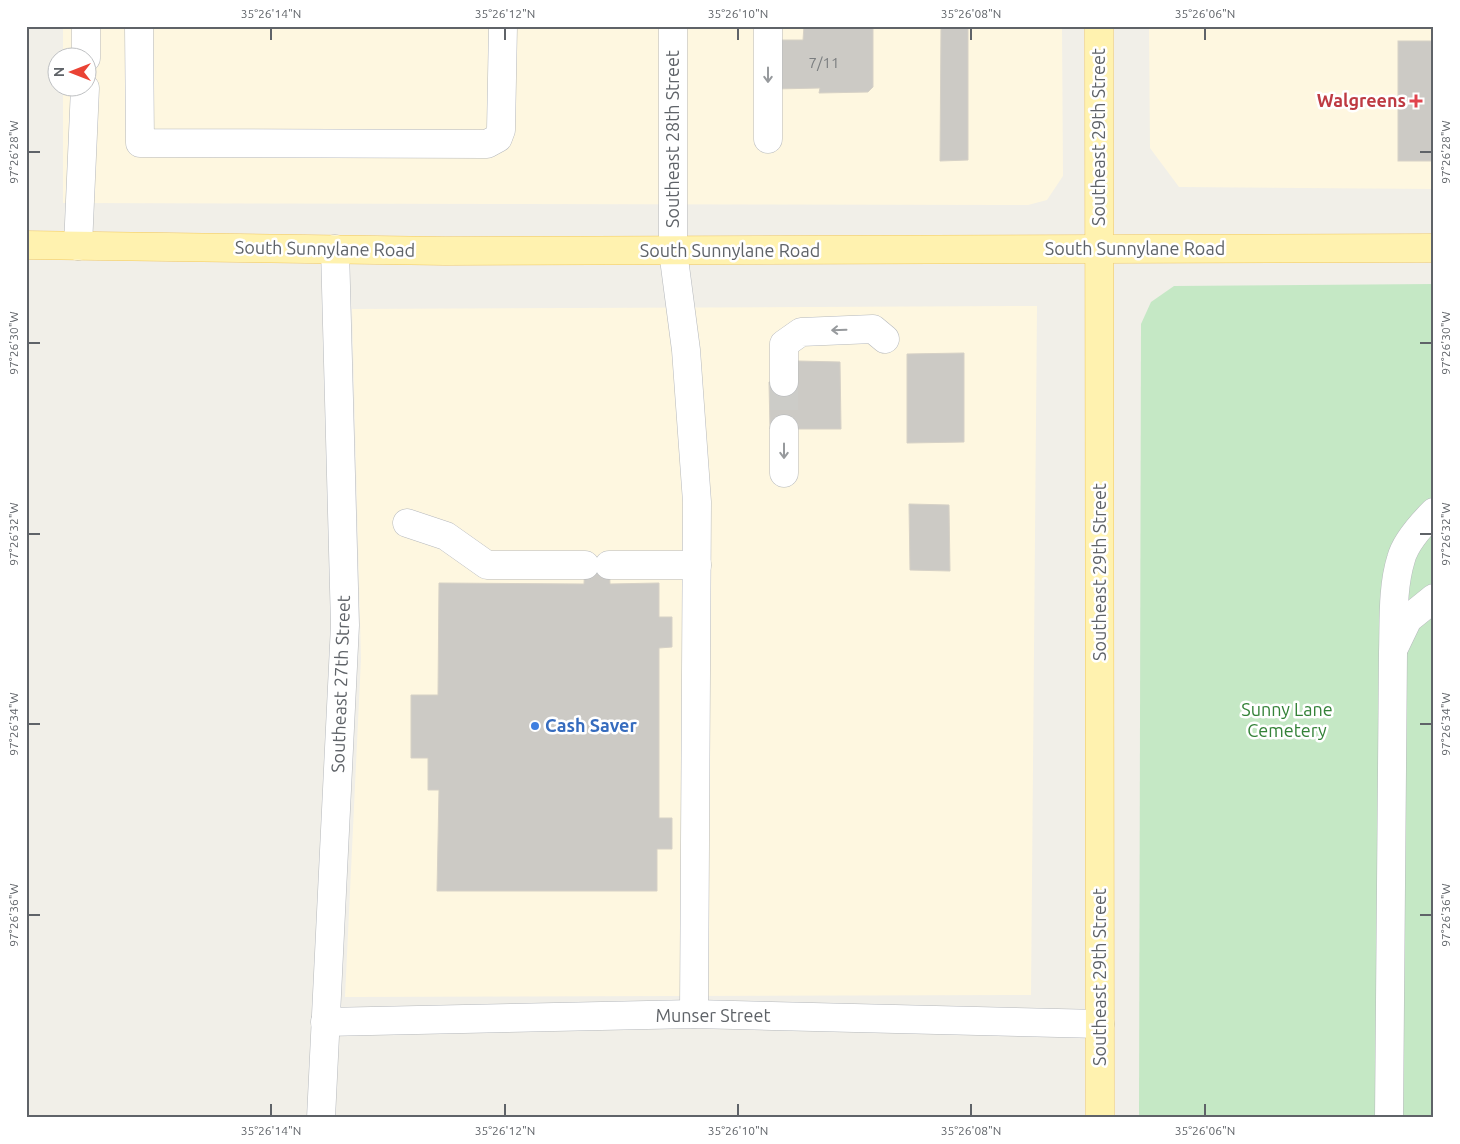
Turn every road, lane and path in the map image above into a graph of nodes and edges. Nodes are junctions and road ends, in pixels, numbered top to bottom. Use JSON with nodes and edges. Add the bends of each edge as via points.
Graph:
{"nodes":[{"id":1,"x":86,"y":26,"type":"edge"},
{"id":2,"x":139,"y":26,"type":"edge"},
{"id":3,"x":503,"y":26,"type":"edge"},
{"id":4,"x":673,"y":26,"type":"edge"},
{"id":5,"x":768,"y":26,"type":"edge"},
{"id":6,"x":1099,"y":26,"type":"edge"},
{"id":7,"x":86,"y":48,"type":"edge"},
{"id":8,"x":85,"y":98,"type":"edge"},
{"id":9,"x":768,"y":139,"type":"dead end"},
{"id":10,"x":26,"y":245,"type":"edge"},
{"id":11,"x":78,"y":246,"type":"junction"},
{"id":12,"x":1434,"y":248,"type":"edge"},
{"id":13,"x":335,"y":249,"type":"junction"},
{"id":14,"x":1100,"y":249,"type":"junction"},
{"id":15,"x":673,"y":251,"type":"junction"},
{"id":16,"x":885,"y":339,"type":"dead end"},
{"id":17,"x":784,"y":382,"type":"tunnel mouth"},
{"id":18,"x":784,"y":429,"type":"tunnel mouth"},
{"id":19,"x":784,"y":473,"type":"dead end"},
{"id":20,"x":1434,"y":512,"type":"edge"},
{"id":21,"x":407,"y":524,"type":"dead end"},
{"id":22,"x":1425,"y":540,"type":"edge"},
{"id":23,"x":697,"y":565,"type":"junction"},
{"id":24,"x":1434,"y":598,"type":"edge"},
{"id":25,"x":1393,"y":652,"type":"junction"},
{"id":26,"x":694,"y":1014,"type":"junction"},
{"id":27,"x":325,"y":1022,"type":"junction"},
{"id":28,"x":1100,"y":1024,"type":"junction"},
{"id":29,"x":321,"y":1118,"type":"edge"},
{"id":30,"x":1100,"y":1118,"type":"edge"},
{"id":31,"x":1389,"y":1118,"type":"edge"}],
"edges":[{"from":1,"to":7,"type":"street"},
{"from":2,"to":3,"type":"street","via":[[140,143],[487,144],[498,138],[501,130]]},
{"from":4,"to":15,"type":"street","name":"Southeast 28th Street"},
{"from":5,"to":9,"type":"street","one_way":true},
{"from":6,"to":14,"type":"main road","name":"Southeast 29th Street"},
{"from":8,"to":11,"type":"street"},
{"from":10,"to":11,"type":"main road","name":"South Sunnylane Road"},
{"from":11,"to":13,"type":"main road","name":"South Sunnylane Road"},
{"from":12,"to":14,"type":"main road","name":"South Sunnylane Road"},
{"from":13,"to":15,"type":"main road","name":"South Sunnylane Road"},
{"from":13,"to":27,"type":"street","name":"Southeast 27th Street","via":[[345,625]]},
{"from":14,"to":15,"type":"main road","name":"South Sunnylane Road"},
{"from":14,"to":28,"type":"main road","name":"Southeast 29th Street"},
{"from":15,"to":23,"type":"street","name":"Southeast 28th Street","via":[[686,350],[697,494]]},
{"from":16,"to":17,"type":"street","one_way":true,"via":[[873,329],[801,332],[784,344]]},
{"from":18,"to":19,"type":"street","one_way":true},
{"from":20,"to":22,"type":"street"},
{"from":21,"to":23,"type":"street","via":[[446,536],[487,565]]},
{"from":22,"to":25,"type":"street","via":[[1401,558],[1395,592]]},
{"from":23,"to":26,"type":"street","name":"Southeast 28th Street"},
{"from":24,"to":25,"type":"street","via":[[1408,619]]},
{"from":25,"to":31,"type":"street"},
{"from":26,"to":27,"type":"street","name":"Munser Street"},
{"from":26,"to":28,"type":"street","name":"Munser Street"},
{"from":27,"to":29,"type":"street","name":"Southeast 27th Street"},
{"from":28,"to":30,"type":"main road","name":"Southeast 29th Street"}]}
